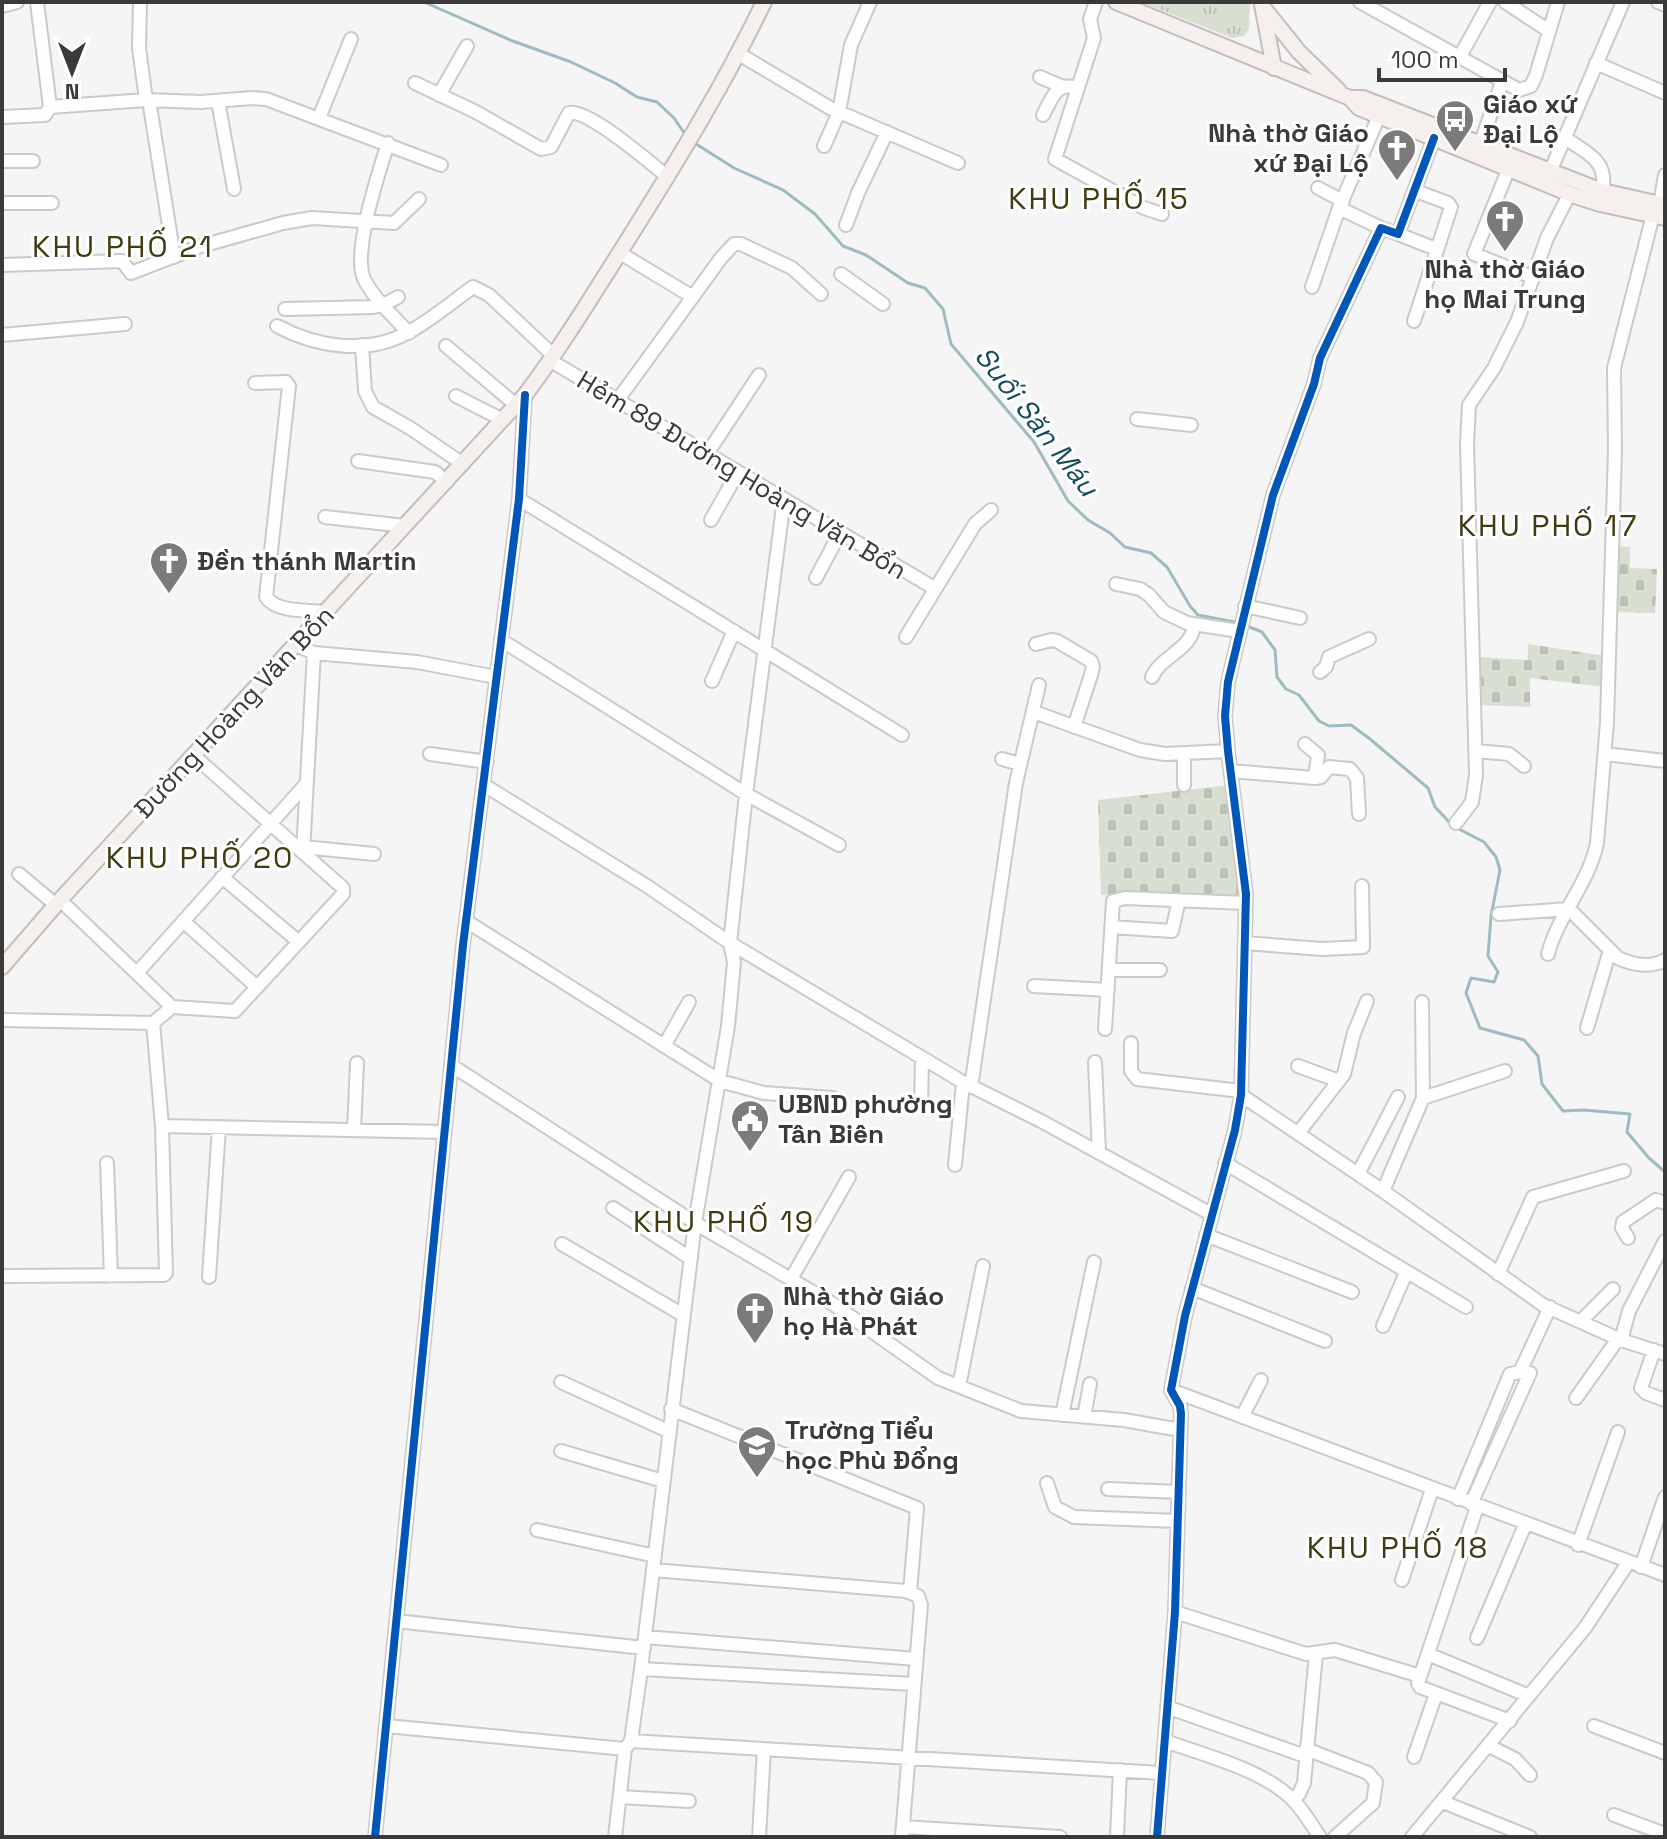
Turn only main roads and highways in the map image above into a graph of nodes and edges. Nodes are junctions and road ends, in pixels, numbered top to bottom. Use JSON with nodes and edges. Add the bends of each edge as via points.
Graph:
{"nodes":[{"id":1,"x":764,"y":2,"type":"edge"},
{"id":2,"x":1116,"y":2,"type":"edge"},
{"id":3,"x":1262,"y":4,"type":"edge"},
{"id":4,"x":1274,"y":68,"type":"junction"},
{"id":5,"x":1346,"y":96,"type":"junction"},
{"id":6,"x":1661,"y":210,"type":"edge"},
{"id":7,"x":2,"y":967,"type":"edge"}],
"edges":[{"from":1,"to":7,"type":"main road","name":"Đường Hoàng Văn Bổn","via":[[668,177],[520,400]]},
{"from":2,"to":4,"type":"main road"},
{"from":3,"to":4,"type":"main road"},
{"from":3,"to":5,"type":"main road","via":[[1299,52]]},
{"from":4,"to":5,"type":"main road"},
{"from":5,"to":6,"type":"main road"},
{"from":5,"to":6,"type":"main road","via":[[1359,108],[1600,204]]}]}
